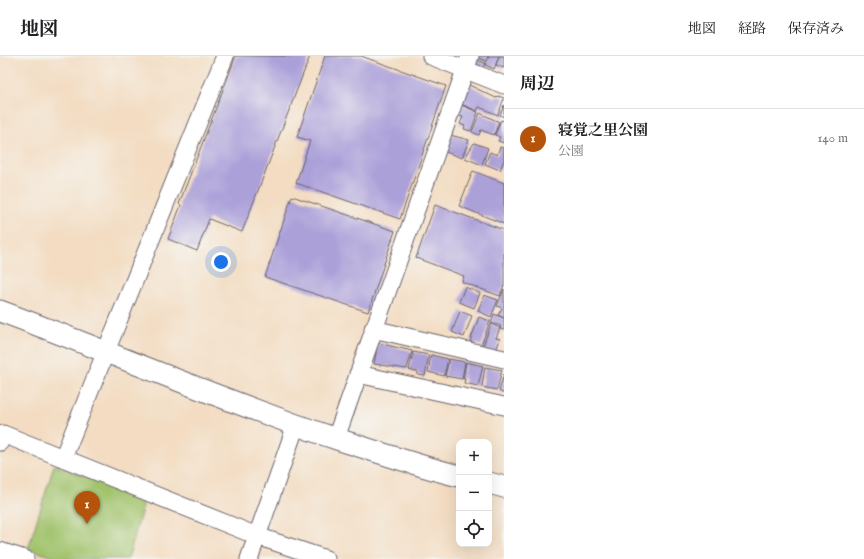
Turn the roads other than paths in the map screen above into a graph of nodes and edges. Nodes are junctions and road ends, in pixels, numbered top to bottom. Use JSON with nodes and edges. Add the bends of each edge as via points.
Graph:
{"nodes":[{"id":1,"x":225,"y":56,"type":"edge"},
{"id":2,"x":431,"y":56,"type":"edge"},
{"id":3,"x":467,"y":63,"type":"edge"},
{"id":4,"x":504,"y":85,"type":"edge"},
{"id":5,"x":0,"y":311,"type":"edge"},
{"id":6,"x":373,"y":329,"type":"junction"},
{"id":7,"x":106,"y":350,"type":"junction"},
{"id":8,"x":504,"y":359,"type":"edge"},
{"id":9,"x":358,"y":374,"type":"junction"},
{"id":10,"x":504,"y":406,"type":"edge"},
{"id":11,"x":296,"y":425,"type":"junction"},
{"id":12,"x":336,"y":438,"type":"junction"},
{"id":13,"x":0,"y":442,"type":"edge"},
{"id":14,"x":63,"y":458,"type":"junction"},
{"id":15,"x":456,"y":475,"type":"edge"},
{"id":16,"x":492,"y":484,"type":"edge"},
{"id":17,"x":504,"y":487,"type":"edge"},
{"id":18,"x":257,"y":536,"type":"junction"},
{"id":19,"x":0,"y":551,"type":"edge"},
{"id":20,"x":26,"y":559,"type":"edge"},
{"id":21,"x":248,"y":559,"type":"edge"},
{"id":22,"x":326,"y":559,"type":"edge"}],
"edges":[{"from":1,"to":7,"type":"street"},
{"from":2,"to":3,"type":"street"},
{"from":3,"to":4,"type":"street"},
{"from":3,"to":6,"type":"street"},
{"from":5,"to":7,"type":"street"},
{"from":6,"to":8,"type":"street"},
{"from":6,"to":9,"type":"street"},
{"from":7,"to":11,"type":"street"},
{"from":7,"to":14,"type":"street"},
{"from":9,"to":10,"type":"street"},
{"from":9,"to":12,"type":"street"},
{"from":11,"to":12,"type":"street"},
{"from":11,"to":18,"type":"street"},
{"from":12,"to":15,"type":"street","via":[[423,468]]},
{"from":13,"to":14,"type":"street","via":[[3,434]]},
{"from":14,"to":18,"type":"street"},
{"from":16,"to":17,"type":"street"},
{"from":18,"to":21,"type":"street"},
{"from":18,"to":22,"type":"street"},
{"from":19,"to":20,"type":"street"}]}
